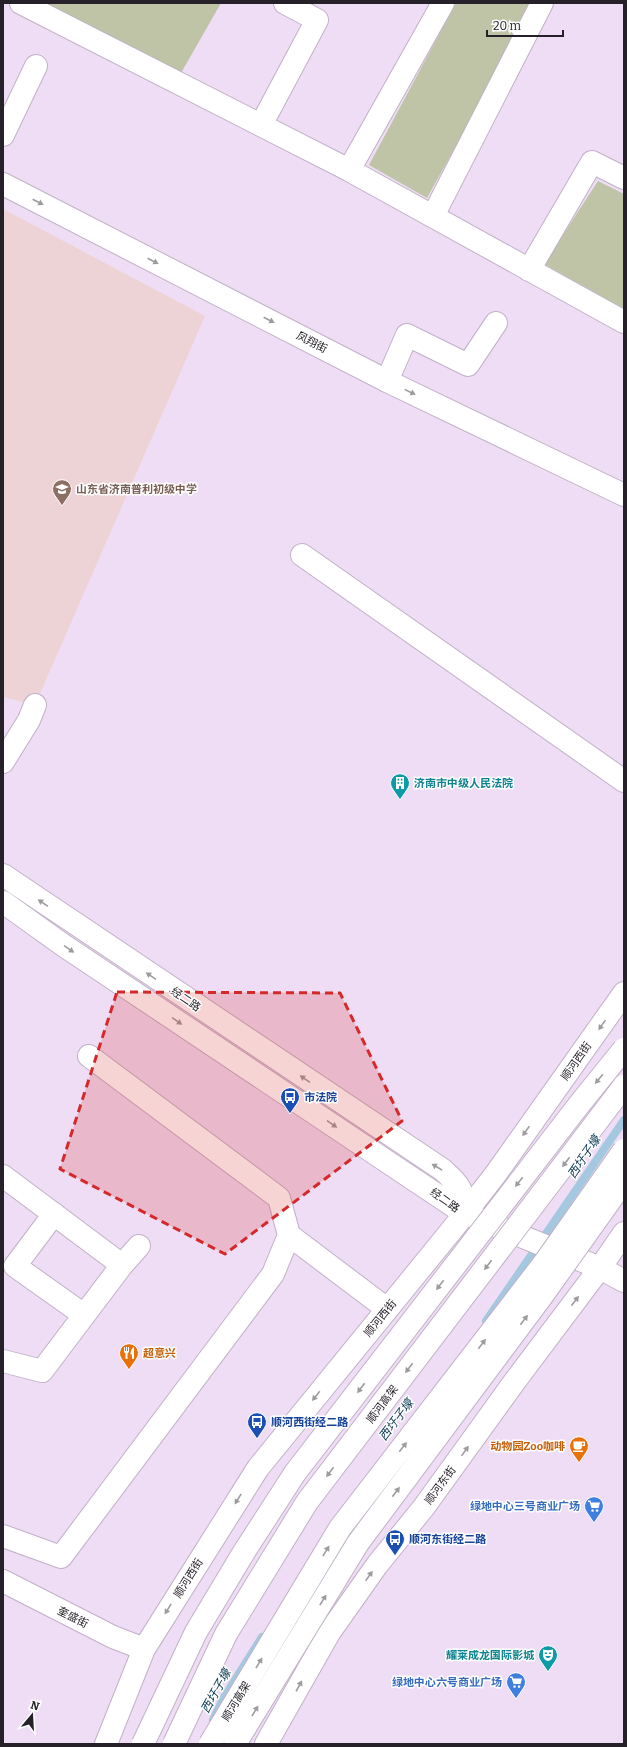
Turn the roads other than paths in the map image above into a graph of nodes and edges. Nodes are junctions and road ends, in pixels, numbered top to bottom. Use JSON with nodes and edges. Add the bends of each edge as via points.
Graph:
{"nodes":[{"id":1,"x":21,"y":3,"type":"edge"},
{"id":2,"x":286,"y":3,"type":"edge"},
{"id":3,"x":443,"y":3,"type":"edge"},
{"id":4,"x":542,"y":3,"type":"edge"},
{"id":5,"x":36,"y":66,"type":"dead end"},
{"id":6,"x":261,"y":125,"type":"junction"},
{"id":7,"x":3,"y":135,"type":"edge"},
{"id":8,"x":349,"y":170,"type":"junction"},
{"id":9,"x":624,"y":178,"type":"edge"},
{"id":10,"x":3,"y":184,"type":"edge"},
{"id":11,"x":433,"y":216,"type":"junction"},
{"id":12,"x":529,"y":270,"type":"junction"},
{"id":13,"x":624,"y":322,"type":"edge"},
{"id":14,"x":496,"y":323,"type":"dead end"},
{"id":15,"x":387,"y":381,"type":"junction"},
{"id":16,"x":624,"y":495,"type":"edge"},
{"id":17,"x":302,"y":555,"type":"dead end"},
{"id":18,"x":36,"y":705,"type":"dead end"},
{"id":19,"x":3,"y":762,"type":"edge"},
{"id":20,"x":624,"y":781,"type":"edge"},
{"id":21,"x":3,"y":875,"type":"edge"},
{"id":22,"x":3,"y":902,"type":"edge"},
{"id":23,"x":624,"y":993,"type":"edge"},
{"id":24,"x":624,"y":1049,"type":"edge"},
{"id":25,"x":89,"y":1056,"type":"dead end"},
{"id":26,"x":624,"y":1086,"type":"edge"},
{"id":27,"x":624,"y":1150,"type":"edge"},
{"id":28,"x":3,"y":1176,"type":"edge"},
{"id":29,"x":624,"y":1181,"type":"edge"},
{"id":30,"x":464,"y":1213,"type":"junction"},
{"id":31,"x":54,"y":1214,"type":"junction"},
{"id":32,"x":624,"y":1233,"type":"edge"},
{"id":33,"x":289,"y":1235,"type":"junction"},
{"id":34,"x":139,"y":1246,"type":"dead end"},
{"id":35,"x":122,"y":1265,"type":"junction"},
{"id":36,"x":600,"y":1268,"type":"junction"},
{"id":37,"x":624,"y":1271,"type":"edge"},
{"id":38,"x":624,"y":1281,"type":"edge"},
{"id":39,"x":387,"y":1309,"type":"junction"},
{"id":40,"x":84,"y":1315,"type":"junction"},
{"id":41,"x":3,"y":1361,"type":"edge"},
{"id":42,"x":3,"y":1536,"type":"edge"},
{"id":43,"x":3,"y":1581,"type":"edge"},
{"id":44,"x":144,"y":1649,"type":"junction"},
{"id":45,"x":106,"y":1744,"type":"edge"},
{"id":46,"x":121,"y":1744,"type":"edge"},
{"id":47,"x":143,"y":1744,"type":"edge"},
{"id":48,"x":174,"y":1744,"type":"edge"},
{"id":49,"x":210,"y":1744,"type":"edge"},
{"id":50,"x":235,"y":1744,"type":"edge"},
{"id":51,"x":266,"y":1744,"type":"edge"}],
"edges":[{"from":1,"to":6,"type":"main road"},
{"from":2,"to":6,"type":"main road","via":[[317,20]]},
{"from":3,"to":8,"type":"main road"},
{"from":4,"to":11,"type":"main road"},
{"from":5,"to":7,"type":"main road"},
{"from":6,"to":8,"type":"main road"},
{"from":8,"to":11,"type":"main road"},
{"from":9,"to":12,"type":"main road","via":[[592,162]]},
{"from":10,"to":15,"type":"main road","name":"凤翔街","one_way":true},
{"from":11,"to":12,"type":"main road"},
{"from":12,"to":13,"type":"main road"},
{"from":14,"to":15,"type":"main road","via":[[468,365],[407,335]]},
{"from":15,"to":16,"type":"main road","name":"凤翔街","one_way":true},
{"from":17,"to":20,"type":"main road"},
{"from":18,"to":19,"type":"main road"},
{"from":30,"to":21,"type":"main road","name":"经二路","one_way":true,"via":[[463,1194],[458,1184],[443,1170]]},
{"from":22,"to":30,"type":"main road","name":"经二路","one_way":true,"via":[[69,949]]},
{"from":23,"to":30,"type":"main road","name":"顺河西街","one_way":true,"via":[[495,1174]]},
{"from":24,"to":47,"type":"main road","one_way":true,"bridge":true,"via":[[295,1473],[196,1632]]},
{"from":25,"to":33,"type":"main road","via":[[279,1198]]},
{"from":26,"to":48,"type":"main road","name":"顺河高架","one_way":true,"bridge":true,"via":[[307,1502],[226,1634]]},
{"from":49,"to":27,"type":"main road","name":"顺河高架","one_way":true,"bridge":true,"via":[[340,1528],[545,1262]]},
{"from":28,"to":31,"type":"main road"},
{"from":50,"to":29,"type":"main road","one_way":true,"bridge":true,"via":[[358,1543],[542,1296]]},
{"from":30,"to":36,"type":"main road"},
{"from":30,"to":39,"type":"main road","name":"顺河西街"},
{"from":31,"to":35,"type":"main road"},
{"from":31,"to":40,"type":"main road","via":[[15,1266]]},
{"from":32,"to":36,"type":"main road","name":"顺河东街"},
{"from":33,"to":39,"type":"main road"},
{"from":33,"to":42,"type":"main road","via":[[272,1274],[61,1557]]},
{"from":34,"to":35,"type":"main road"},
{"from":35,"to":40,"type":"main road"},
{"from":36,"to":37,"type":"main road"},
{"from":36,"to":38,"type":"main road"},
{"from":51,"to":36,"type":"main road","name":"顺河东街","one_way":true,"via":[[333,1627]]},
{"from":39,"to":44,"type":"main road","name":"顺河西街","one_way":true,"via":[[258,1468]]},
{"from":40,"to":41,"type":"main road","via":[[42,1371]]},
{"from":43,"to":44,"type":"main road","name":"奎盛街","via":[[112,1637]]},
{"from":44,"to":45,"type":"main road","name":"顺河西街"},
{"from":44,"to":46,"type":"main road","name":"顺河西街"}]}
